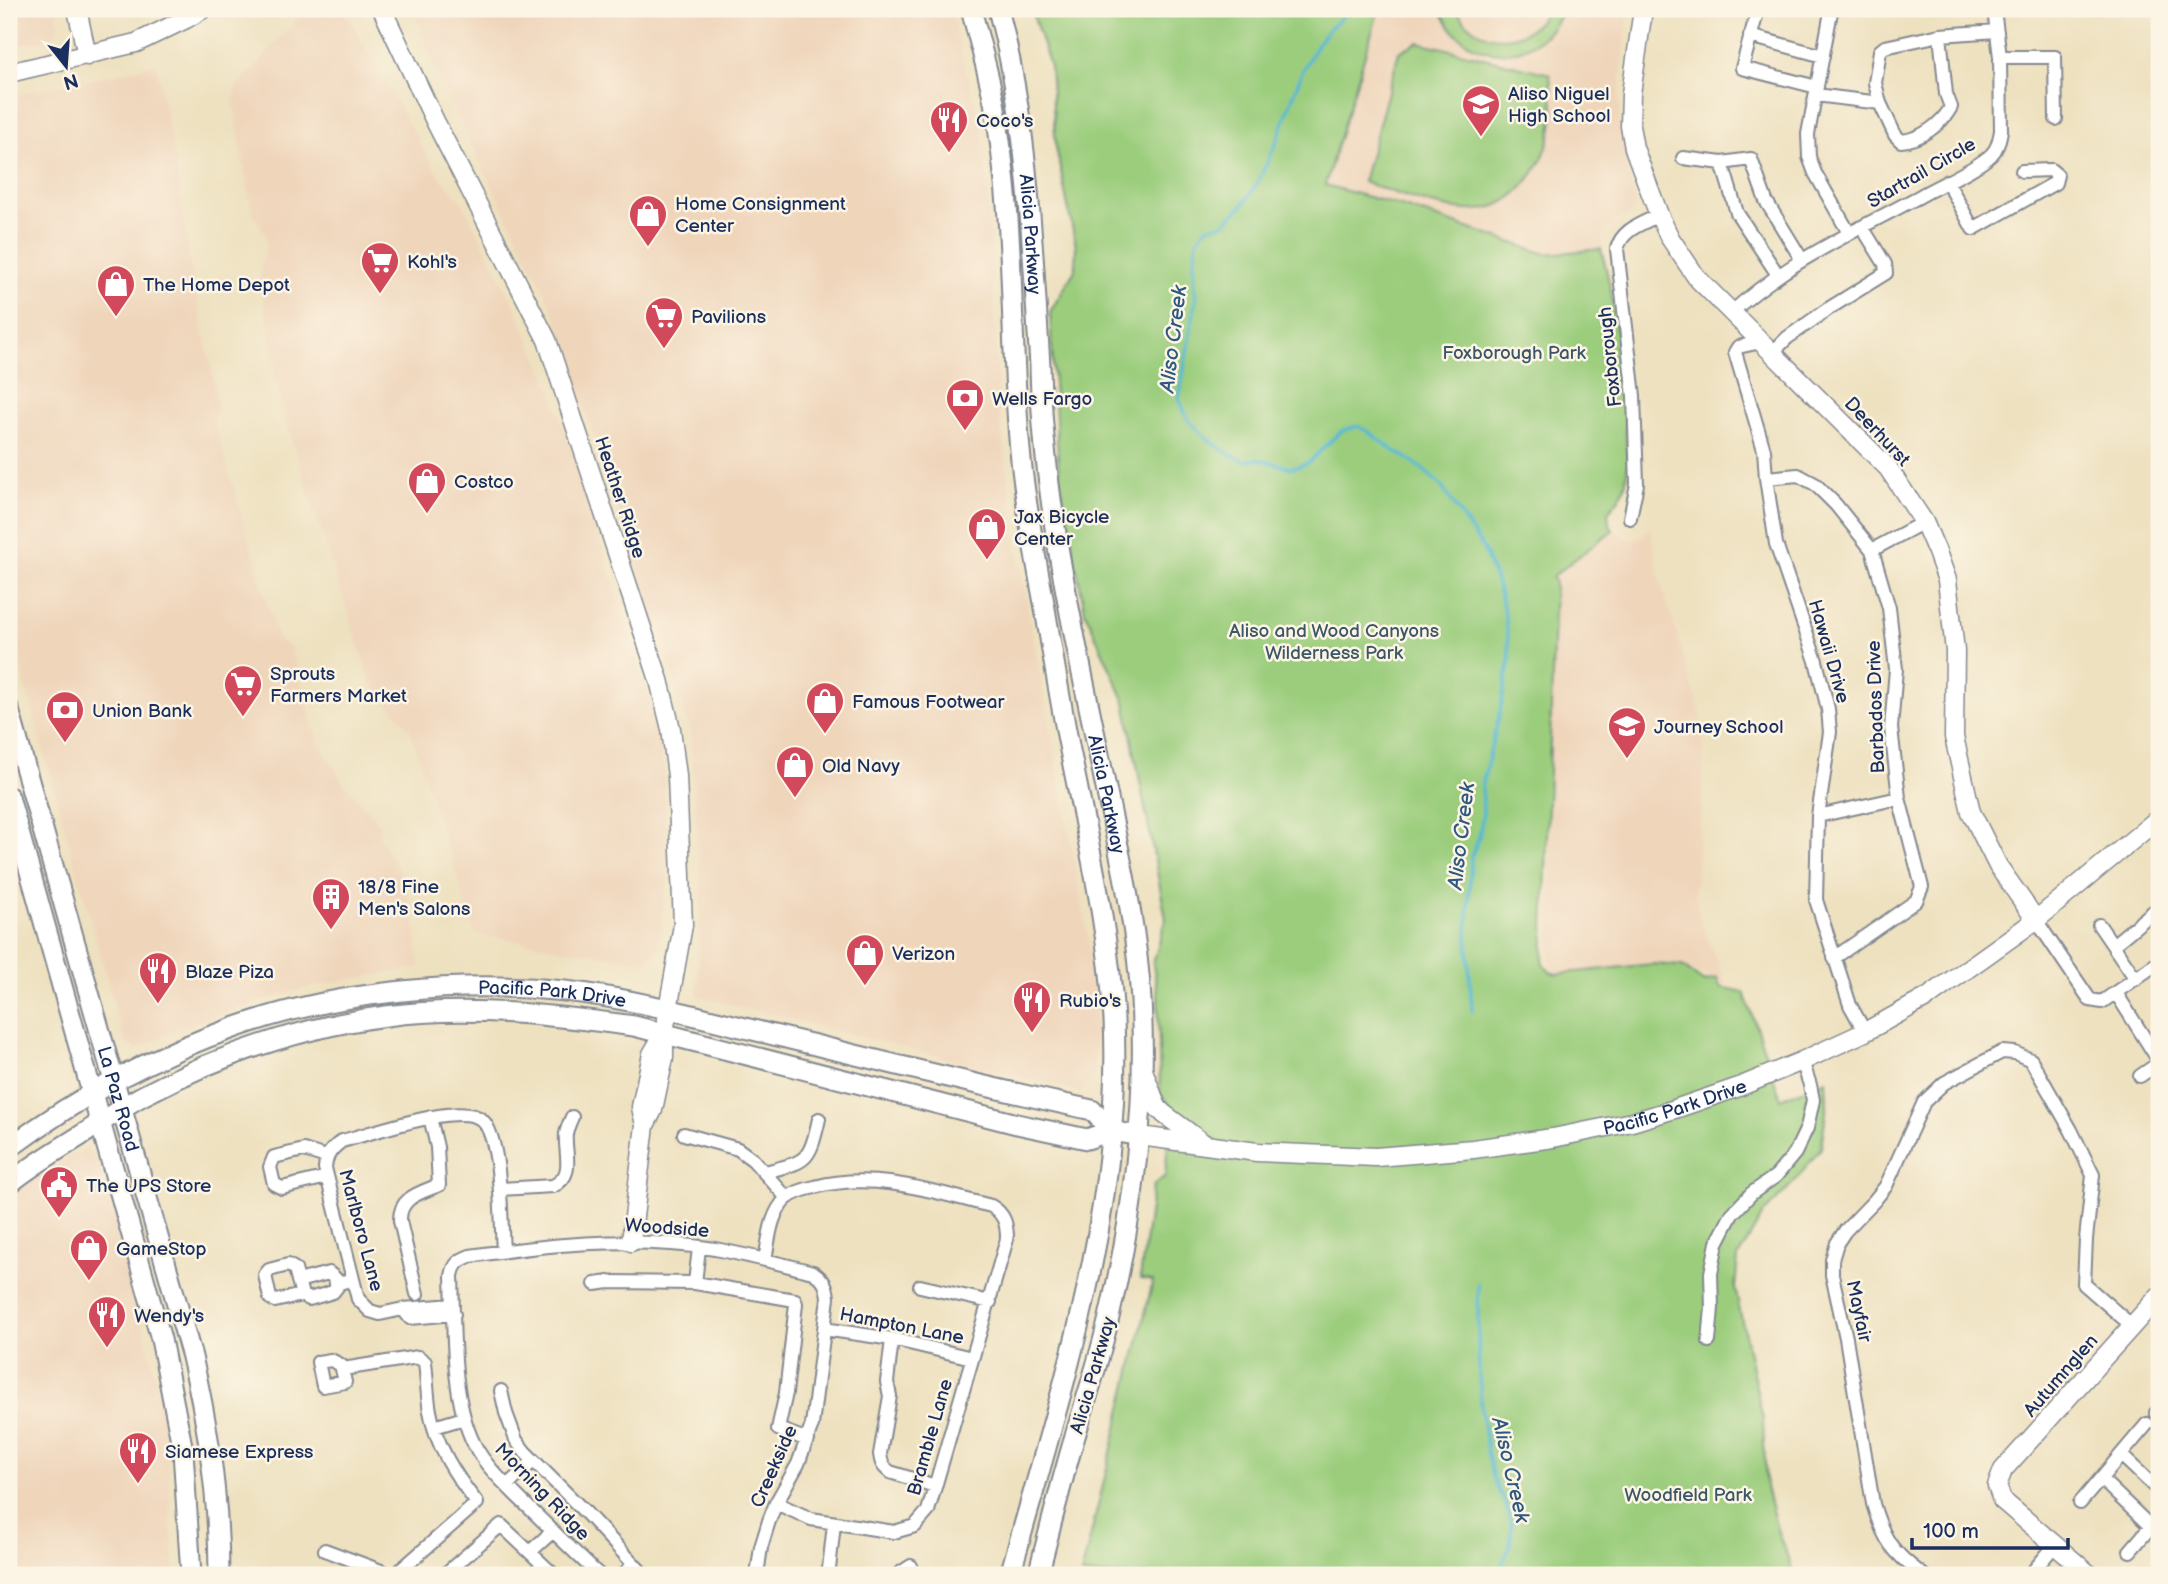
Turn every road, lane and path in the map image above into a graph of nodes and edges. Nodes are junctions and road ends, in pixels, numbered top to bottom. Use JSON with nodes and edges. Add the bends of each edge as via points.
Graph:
{"nodes":[{"id":1,"x":77,"y":9,"type":"edge"},
{"id":2,"x":202,"y":9,"type":"edge"},
{"id":3,"x":382,"y":9,"type":"edge"},
{"id":4,"x":971,"y":9,"type":"edge"},
{"id":5,"x":998,"y":9,"type":"edge"},
{"id":6,"x":1643,"y":9,"type":"edge"},
{"id":7,"x":1758,"y":9,"type":"edge"},
{"id":8,"x":1835,"y":9,"type":"edge"},
{"id":9,"x":1994,"y":9,"type":"edge"},
{"id":10,"x":1997,"y":31,"type":"junction"},
{"id":11,"x":1940,"y":35,"type":"junction"},
{"id":12,"x":1749,"y":36,"type":"junction"},
{"id":13,"x":1823,"y":55,"type":"junction"},
{"id":14,"x":87,"y":56,"type":"junction"},
{"id":15,"x":2000,"y":57,"type":"junction"},
{"id":16,"x":9,"y":73,"type":"edge"},
{"id":17,"x":1817,"y":91,"type":"junction"},
{"id":18,"x":1880,"y":103,"type":"junction"},
{"id":19,"x":2056,"y":120,"type":"dead end"},
{"id":20,"x":1683,"y":158,"type":"dead end"},
{"id":21,"x":1722,"y":163,"type":"junction"},
{"id":22,"x":2022,"y":171,"type":"dead end"},
{"id":23,"x":1947,"y":181,"type":"junction"},
{"id":24,"x":1659,"y":215,"type":"junction"},
{"id":25,"x":1862,"y":228,"type":"junction"},
{"id":26,"x":1849,"y":233,"type":"junction"},
{"id":27,"x":1802,"y":260,"type":"junction"},
{"id":28,"x":1778,"y":275,"type":"junction"},
{"id":29,"x":1731,"y":313,"type":"junction"},
{"id":30,"x":1767,"y":347,"type":"junction"},
{"id":31,"x":1766,"y":478,"type":"junction"},
{"id":32,"x":1630,"y":518,"type":"dead end"},
{"id":33,"x":1924,"y":522,"type":"junction"},
{"id":34,"x":1872,"y":551,"type":"junction"},
{"id":35,"x":10,"y":716,"type":"edge"},
{"id":36,"x":9,"y":797,"type":"edge"},
{"id":37,"x":1899,"y":798,"type":"junction"},
{"id":38,"x":1818,"y":816,"type":"junction"},
{"id":39,"x":2159,"y":818,"type":"edge"},
{"id":40,"x":2159,"y":907,"type":"edge"},
{"id":41,"x":2036,"y":920,"type":"junction"},
{"id":42,"x":2099,"y":925,"type":"dead end"},
{"id":43,"x":2113,"y":945,"type":"junction"},
{"id":44,"x":1835,"y":958,"type":"junction"},
{"id":45,"x":2159,"y":962,"type":"edge"},
{"id":46,"x":2136,"y":979,"type":"junction"},
{"id":47,"x":413,"y":990,"type":"junction"},
{"id":48,"x":2116,"y":993,"type":"junction"},
{"id":49,"x":669,"y":1009,"type":"junction"},
{"id":50,"x":314,"y":1030,"type":"junction"},
{"id":51,"x":664,"y":1032,"type":"junction"},
{"id":52,"x":1865,"y":1032,"type":"junction"},
{"id":53,"x":2159,"y":1062,"type":"edge"},
{"id":54,"x":1795,"y":1063,"type":"junction"},
{"id":55,"x":1143,"y":1069,"type":"junction"},
{"id":56,"x":2140,"y":1076,"type":"dead end"},
{"id":57,"x":113,"y":1082,"type":"junction"},
{"id":58,"x":92,"y":1093,"type":"junction"},
{"id":59,"x":122,"y":1109,"type":"junction"},
{"id":60,"x":430,"y":1117,"type":"junction"},
{"id":61,"x":572,"y":1117,"type":"dead end"},
{"id":62,"x":819,"y":1119,"type":"dead end"},
{"id":63,"x":101,"y":1122,"type":"junction"},
{"id":64,"x":1111,"y":1131,"type":"junction"},
{"id":65,"x":684,"y":1134,"type":"dead end"},
{"id":66,"x":1140,"y":1136,"type":"junction"},
{"id":67,"x":1209,"y":1147,"type":"junction"},
{"id":68,"x":9,"y":1149,"type":"edge"},
{"id":69,"x":326,"y":1157,"type":"junction"},
{"id":70,"x":765,"y":1172,"type":"junction"},
{"id":71,"x":327,"y":1177,"type":"junction"},
{"id":72,"x":9,"y":1184,"type":"edge"},
{"id":73,"x":500,"y":1189,"type":"junction"},
{"id":74,"x":787,"y":1198,"type":"junction"},
{"id":75,"x":631,"y":1242,"type":"junction"},
{"id":76,"x":699,"y":1248,"type":"junction"},
{"id":77,"x":502,"y":1251,"type":"junction"},
{"id":78,"x":765,"y":1260,"type":"junction"},
{"id":79,"x":456,"y":1264,"type":"joint"},
{"id":80,"x":353,"y":1279,"type":"junction"},
{"id":81,"x":298,"y":1281,"type":"junction"},
{"id":82,"x":336,"y":1283,"type":"junction"},
{"id":83,"x":695,"y":1283,"type":"junction"},
{"id":84,"x":595,"y":1284,"type":"dead end"},
{"id":85,"x":920,"y":1286,"type":"dead end"},
{"id":86,"x":417,"y":1294,"type":"dead end"},
{"id":87,"x":302,"y":1295,"type":"junction"},
{"id":88,"x":2159,"y":1296,"type":"edge"},
{"id":89,"x":990,"y":1302,"type":"junction"},
{"id":90,"x":454,"y":1310,"type":"junction"},
{"id":91,"x":2131,"y":1325,"type":"junction"},
{"id":92,"x":824,"y":1329,"type":"junction"},
{"id":93,"x":892,"y":1339,"type":"junction"},
{"id":94,"x":1709,"y":1341,"type":"dead end"},
{"id":95,"x":972,"y":1358,"type":"junction"},
{"id":96,"x":343,"y":1369,"type":"dead end"},
{"id":97,"x":501,"y":1391,"type":"dead end"},
{"id":98,"x":464,"y":1418,"type":"junction"},
{"id":99,"x":2147,"y":1424,"type":"dead end"},
{"id":100,"x":434,"y":1427,"type":"junction"},
{"id":101,"x":808,"y":1440,"type":"junction"},
{"id":102,"x":2121,"y":1455,"type":"junction"},
{"id":103,"x":533,"y":1461,"type":"junction"},
{"id":104,"x":2101,"y":1479,"type":"junction"},
{"id":105,"x":507,"y":1486,"type":"junction"},
{"id":106,"x":935,"y":1486,"type":"junction"},
{"id":107,"x":2159,"y":1491,"type":"edge"},
{"id":108,"x":776,"y":1503,"type":"junction"},
{"id":109,"x":2080,"y":1503,"type":"dead end"},
{"id":110,"x":2155,"y":1522,"type":"edge"},
{"id":111,"x":834,"y":1524,"type":"junction"},
{"id":112,"x":553,"y":1531,"type":"junction"},
{"id":113,"x":2055,"y":1545,"type":"junction"},
{"id":114,"x":325,"y":1550,"type":"dead end"},
{"id":115,"x":531,"y":1552,"type":"junction"},
{"id":116,"x":2130,"y":1552,"type":"dead end"},
{"id":117,"x":634,"y":1564,"type":"junction"},
{"id":118,"x":911,"y":1566,"type":"dead end"},
{"id":119,"x":191,"y":1575,"type":"edge"},
{"id":120,"x":219,"y":1575,"type":"edge"},
{"id":121,"x":394,"y":1575,"type":"edge"},
{"id":122,"x":444,"y":1575,"type":"edge"},
{"id":123,"x":554,"y":1575,"type":"edge"},
{"id":124,"x":599,"y":1575,"type":"edge"},
{"id":125,"x":623,"y":1575,"type":"edge"},
{"id":126,"x":644,"y":1575,"type":"edge"},
{"id":127,"x":757,"y":1575,"type":"edge"},
{"id":128,"x":831,"y":1575,"type":"edge"},
{"id":129,"x":897,"y":1575,"type":"edge"},
{"id":130,"x":1010,"y":1575,"type":"edge"},
{"id":131,"x":1038,"y":1575,"type":"edge"},
{"id":132,"x":1923,"y":1575,"type":"edge"},
{"id":133,"x":2030,"y":1575,"type":"edge"},
{"id":134,"x":2090,"y":1575,"type":"edge"}],
"edges":[{"from":1,"to":14,"type":"street"},
{"from":2,"to":14,"type":"street","via":[[136,43]]},
{"from":3,"to":49,"type":"street","name":"Heather Ridge","via":[[547,340],[659,680],[677,776],[683,925]]},
{"from":4,"to":64,"type":"main road","name":"Alicia Parkway","via":[[1002,159],[1021,462],[1109,961],[1114,1040]]},
{"from":5,"to":55,"type":"main road","name":"Alicia Parkway","via":[[1026,158],[1043,436],[1055,539],[1130,900]]},
{"from":6,"to":24,"type":"street","name":"Deerhurst","via":[[1630,126]]},
{"from":7,"to":12,"type":"street"},
{"from":8,"to":13,"type":"street"},
{"from":9,"to":10,"type":"street","name":"Startrail Circle"},
{"from":10,"to":11,"type":"street"},
{"from":10,"to":15,"type":"street","name":"Startrail Circle"},
{"from":11,"to":18,"type":"street","via":[[1880,51],[1875,83]]},
{"from":11,"to":18,"type":"street","via":[[1951,107],[1947,114],[1912,140],[1901,141]]},
{"from":12,"to":13,"type":"street"},
{"from":12,"to":17,"type":"street","via":[[1742,68]]},
{"from":13,"to":17,"type":"street"},
{"from":14,"to":16,"type":"street"},
{"from":15,"to":19,"type":"street","via":[[2055,57]]},
{"from":15,"to":23,"type":"street","name":"Startrail Circle","via":[[1999,142],[1984,161]]},
{"from":17,"to":18,"type":"street"},
{"from":17,"to":26,"type":"street","via":[[1808,134],[1809,157]]},
{"from":20,"to":21,"type":"street"},
{"from":21,"to":27,"type":"street","via":[[1751,159],[1766,201]]},
{"from":21,"to":28,"type":"street","via":[[1737,213]]},
{"from":22,"to":23,"type":"street","via":[[2051,170],[2057,175],[2055,183],[1973,229]]},
{"from":23,"to":25,"type":"street","name":"Startrail Circle"},
{"from":24,"to":29,"type":"street","name":"Deerhurst","via":[[1697,278]]},
{"from":24,"to":32,"type":"street","name":"Foxborough","via":[[1628,231],[1617,249],[1634,396],[1637,484]]},
{"from":25,"to":26,"type":"street","name":"Startrail Circle"},
{"from":25,"to":30,"type":"street","via":[[1886,273]]},
{"from":26,"to":27,"type":"street","name":"Startrail Circle"},
{"from":27,"to":28,"type":"street","name":"Startrail Circle"},
{"from":28,"to":29,"type":"street","name":"Startrail Circle"},
{"from":29,"to":30,"type":"street","name":"Deerhurst"},
{"from":30,"to":31,"type":"street","name":"Hawaii Drive","via":[[1738,347],[1734,352],[1764,450]]},
{"from":30,"to":33,"type":"street","name":"Deerhurst","via":[[1888,468]]},
{"from":31,"to":34,"type":"street","name":"Barbados Drive","via":[[1798,474],[1815,484]]},
{"from":31,"to":38,"type":"street","name":"Hawaii Drive","via":[[1776,544],[1829,709]]},
{"from":33,"to":34,"type":"street"},
{"from":33,"to":41,"type":"street","name":"Deerhurst","via":[[1947,580],[1955,651],[1954,737],[1971,812],[1997,866]]},
{"from":34,"to":37,"type":"street","name":"Barbados Drive","via":[[1889,608],[1896,669],[1891,728]]},
{"from":35,"to":57,"type":"main road","name":"La Paz Road"},
{"from":36,"to":58,"type":"main road","name":"La Paz Road"},
{"from":37,"to":38,"type":"street"},
{"from":37,"to":44,"type":"street","name":"Barbados Drive","via":[[1922,887],[1916,901]]},
{"from":38,"to":44,"type":"street","name":"Hawaii Drive","via":[[1816,900]]},
{"from":39,"to":41,"type":"street","name":"Pacific Park Drive"},
{"from":40,"to":43,"type":"street"},
{"from":41,"to":48,"type":"street","via":[[2090,1000],[2102,1002]]},
{"from":41,"to":52,"type":"street","name":"Pacific Park Drive","via":[[1948,984]]},
{"from":42,"to":43,"type":"street"},
{"from":43,"to":46,"type":"street"},
{"from":44,"to":52,"type":"street","name":"Hawaii Drive","via":[[1850,1005]]},
{"from":45,"to":46,"type":"street"},
{"from":46,"to":48,"type":"street"},
{"from":47,"to":49,"type":"main road","name":"Pacific Park Drive","via":[[550,990]]},
{"from":47,"to":50,"type":"main road","via":[[397,1005],[338,1015]]},
{"from":47,"to":57,"type":"main road","name":"Pacific Park Drive","via":[[329,1003],[241,1025]]},
{"from":48,"to":53,"type":"street"},
{"from":49,"to":51,"type":"street","name":"Heather Ridge"},
{"from":49,"to":64,"type":"main road","name":"Pacific Park Drive","via":[[1092,1110]]},
{"from":50,"to":51,"type":"main road","name":"Pacific Park Drive","via":[[388,1016],[483,1012],[582,1019]]},
{"from":50,"to":59,"type":"main road","name":"Pacific Park Drive","via":[[193,1071]]},
{"from":51,"to":64,"type":"main road","name":"Pacific Park Drive","via":[[1017,1124],[1090,1140]]},
{"from":51,"to":75,"type":"street","name":"Heather Ridge","via":[[664,1058],[653,1110],[645,1125]]},
{"from":52,"to":54,"type":"street","name":"Pacific Park Drive"},
{"from":53,"to":56,"type":"street"},
{"from":54,"to":67,"type":"street","name":"Pacific Park Drive","via":[[1675,1109],[1553,1138],[1376,1157]]},
{"from":54,"to":94,"type":"street","via":[[1811,1085],[1807,1128],[1776,1176],[1732,1214],[1717,1243],[1711,1273]]},
{"from":55,"to":66,"type":"main road","name":"Alicia Parkway"},
{"from":55,"to":67,"type":"street","via":[[1157,1107]]},
{"from":57,"to":58,"type":"main road","name":"Pacific Park Drive"},
{"from":57,"to":59,"type":"main road","name":"La Paz Road"},
{"from":58,"to":63,"type":"main road","name":"La Paz Road"},
{"from":58,"to":68,"type":"main road","name":"Pacific Park Drive"},
{"from":59,"to":63,"type":"main road","name":"Pacific Park Drive"},
{"from":59,"to":120,"type":"main road","name":"La Paz Road","via":[[203,1405],[216,1496]]},
{"from":60,"to":69,"type":"street","name":"Marlboro Lane","via":[[342,1141]]},
{"from":60,"to":73,"type":"street","name":"Marlboro Lane","via":[[460,1113],[482,1121],[489,1130]]},
{"from":60,"to":86,"type":"street","via":[[439,1185],[411,1197],[400,1212]]},
{"from":61,"to":73,"type":"street","via":[[566,1133],[566,1175],[561,1182]]},
{"from":62,"to":70,"type":"street","via":[[814,1144],[803,1161]]},
{"from":63,"to":72,"type":"main road","name":"Pacific Park Drive"},
{"from":63,"to":119,"type":"main road","name":"La Paz Road","via":[[172,1388],[184,1451]]},
{"from":64,"to":66,"type":"main road","name":"Pacific Park Drive"},
{"from":64,"to":130,"type":"main road","name":"Alicia Parkway","via":[[1101,1223],[1087,1292]]},
{"from":65,"to":70,"type":"street","via":[[738,1149]]},
{"from":66,"to":67,"type":"street","name":"Pacific Park Drive"},
{"from":66,"to":131,"type":"main road","name":"Alicia Parkway","via":[[1130,1218],[1110,1315]]},
{"from":69,"to":71,"type":"street","name":"Marlboro Lane"},
{"from":69,"to":71,"type":"street","via":[[304,1150],[274,1157],[270,1167],[274,1184],[282,1188]]},
{"from":70,"to":74,"type":"street"},
{"from":71,"to":80,"type":"street","name":"Marlboro Lane"},
{"from":73,"to":77,"type":"street"},
{"from":74,"to":78,"type":"street","via":[[774,1217]]},
{"from":74,"to":89,"type":"street","name":"Bramble Lane","via":[[820,1185],[877,1181],[992,1206],[1003,1217],[1007,1239]]},
{"from":75,"to":76,"type":"street","name":"Woodside"},
{"from":75,"to":77,"type":"street","name":"Woodside"},
{"from":76,"to":78,"type":"street","name":"Woodside"},
{"from":76,"to":83,"type":"street"},
{"from":77,"to":79,"type":"street","name":"Woodside","via":[[470,1256]]},
{"from":78,"to":92,"type":"street","name":"Woodside","via":[[813,1272],[823,1280],[828,1297]]},
{"from":79,"to":90,"type":"street","name":"Morning Ridge"},
{"from":80,"to":82,"type":"street"},
{"from":80,"to":90,"type":"street","name":"Marlboro Lane","via":[[358,1299],[370,1311],[380,1314],[403,1309],[410,1318]]},
{"from":81,"to":82,"type":"street","via":[[329,1273]]},
{"from":81,"to":87,"type":"street"},
{"from":81,"to":87,"type":"street","via":[[295,1269],[288,1265],[265,1275],[275,1301]]},
{"from":82,"to":87,"type":"street","via":[[333,1292],[309,1299]]},
{"from":83,"to":84,"type":"street"},
{"from":83,"to":101,"type":"street","via":[[795,1300],[778,1429]]},
{"from":85,"to":89,"type":"street"},
{"from":88,"to":91,"type":"street","name":"Autumnglen"},
{"from":89,"to":95,"type":"street","name":"Bramble Lane"},
{"from":90,"to":98,"type":"street","name":"Morning Ridge","via":[[458,1393]]},
{"from":91,"to":113,"type":"street","name":"Autumnglen","via":[[2003,1470],[1997,1486],[2002,1500]]},
{"from":91,"to":132,"type":"street","name":"Mayfair","via":[[2084,1284],[2093,1175],[2031,1060],[2002,1052],[1934,1090],[1924,1102],[1886,1185],[1845,1231],[1832,1259],[1873,1504],[1891,1548]]},
{"from":92,"to":93,"type":"street","name":"Hampton Lane"},
{"from":92,"to":101,"type":"street","name":"Creekside"},
{"from":93,"to":95,"type":"street","name":"Hampton Lane"},
{"from":93,"to":106,"type":"street","via":[[881,1462],[890,1472]]},
{"from":95,"to":106,"type":"street","name":"Bramble Lane"},
{"from":96,"to":100,"type":"street","via":[[418,1357],[425,1362]]},
{"from":97,"to":103,"type":"street","via":[[516,1440]]},
{"from":98,"to":100,"type":"street"},
{"from":98,"to":105,"type":"street","name":"Morning Ridge","via":[[474,1445]]},
{"from":99,"to":102,"type":"street"},
{"from":100,"to":121,"type":"street","via":[[450,1467],[477,1503]]},
{"from":101,"to":108,"type":"street","name":"Creekside"},
{"from":102,"to":104,"type":"street"},
{"from":102,"to":107,"type":"street"},
{"from":103,"to":105,"type":"street"},
{"from":103,"to":117,"type":"street"},
{"from":104,"to":109,"type":"street"},
{"from":104,"to":110,"type":"street"},
{"from":105,"to":112,"type":"street","name":"Morning Ridge"},
{"from":106,"to":111,"type":"street","name":"Bramble Lane","via":[[928,1511],[915,1526],[894,1532]]},
{"from":108,"to":111,"type":"street","name":"Bramble Lane"},
{"from":108,"to":127,"type":"street","name":"Creekside"},
{"from":110,"to":116,"type":"street"},
{"from":111,"to":128,"type":"street"},
{"from":112,"to":115,"type":"street"},
{"from":112,"to":124,"type":"street","name":"Morning Ridge"},
{"from":113,"to":133,"type":"street"},
{"from":113,"to":134,"type":"street"},
{"from":114,"to":121,"type":"street"},
{"from":115,"to":122,"type":"street","via":[[501,1525]]},
{"from":115,"to":123,"type":"street"},
{"from":117,"to":125,"type":"street"},
{"from":117,"to":126,"type":"street"},
{"from":118,"to":129,"type":"street"}]}
